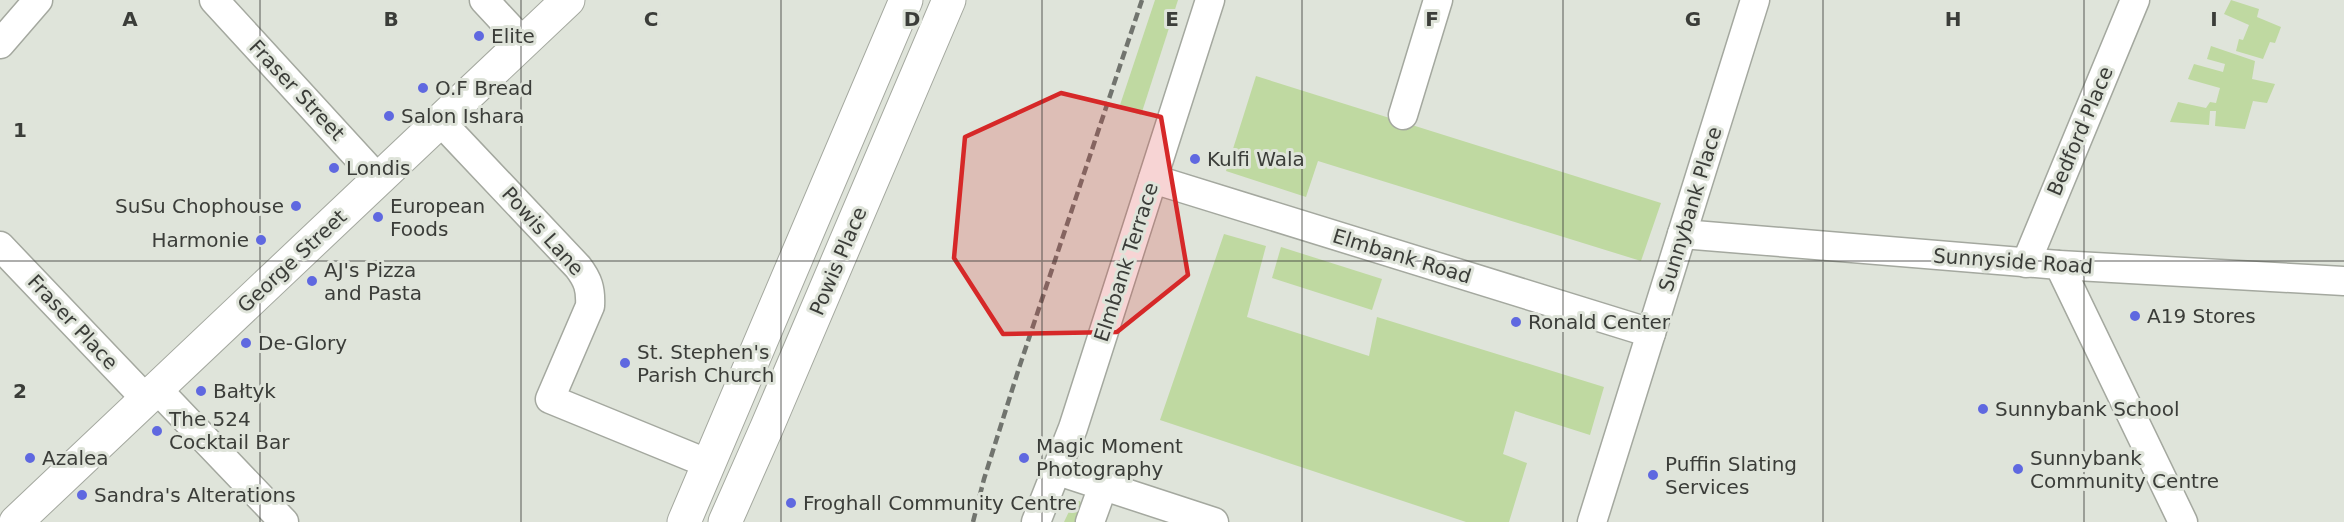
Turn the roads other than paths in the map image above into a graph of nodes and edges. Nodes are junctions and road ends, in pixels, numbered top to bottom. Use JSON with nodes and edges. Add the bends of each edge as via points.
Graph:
{"nodes":[{"id":1,"x":38,"y":0,"type":"edge"},
{"id":2,"x":214,"y":0,"type":"edge"},
{"id":3,"x":483,"y":0,"type":"edge"},
{"id":4,"x":568,"y":0,"type":"edge"},
{"id":5,"x":906,"y":0,"type":"edge"},
{"id":6,"x":949,"y":0,"type":"edge"},
{"id":7,"x":1210,"y":0,"type":"edge"},
{"id":8,"x":1438,"y":0,"type":"edge"},
{"id":9,"x":1755,"y":0,"type":"edge"},
{"id":10,"x":2134,"y":0,"type":"edge"},
{"id":11,"x":524,"y":43,"type":"junction"},
{"id":12,"x":0,"y":44,"type":"edge"},
{"id":13,"x":1402,"y":115,"type":"dead end"},
{"id":14,"x":441,"y":122,"type":"junction"},
{"id":15,"x":1154,"y":179,"type":"junction"},
{"id":16,"x":379,"y":180,"type":"junction"},
{"id":17,"x":1682,"y":234,"type":"junction"},
{"id":18,"x":0,"y":246,"type":"edge"},
{"id":19,"x":2026,"y":263,"type":"junction"},
{"id":20,"x":2059,"y":265,"type":"junction"},
{"id":21,"x":2344,"y":281,"type":"edge"},
{"id":22,"x":1651,"y":333,"type":"junction"},
{"id":23,"x":152,"y":394,"type":"junction"},
{"id":24,"x":709,"y":464,"type":"junction"},
{"id":25,"x":1058,"y":471,"type":"junction"},
{"id":26,"x":1103,"y":486,"type":"junction"},
{"id":27,"x":16,"y":522,"type":"edge"},
{"id":28,"x":284,"y":522,"type":"edge"},
{"id":29,"x":684,"y":522,"type":"edge"},
{"id":30,"x":725,"y":522,"type":"edge"},
{"id":31,"x":1036,"y":522,"type":"edge"},
{"id":32,"x":1090,"y":522,"type":"edge"},
{"id":33,"x":1215,"y":522,"type":"edge"},
{"id":34,"x":1592,"y":522,"type":"edge"},
{"id":35,"x":2183,"y":522,"type":"edge"}],
"edges":[{"from":1,"to":12,"type":"street"},
{"from":2,"to":16,"type":"street","name":"Fraser Street"},
{"from":3,"to":11,"type":"street"},
{"from":4,"to":11,"type":"main road","name":"George Street"},
{"from":5,"to":24,"type":"main road","name":"Powis Place"},
{"from":6,"to":30,"type":"main road","name":"Powis Place"},
{"from":7,"to":15,"type":"street","name":"Elmbank Terrace"},
{"from":8,"to":13,"type":"street"},
{"from":9,"to":17,"type":"street","name":"Sunnybank Place"},
{"from":10,"to":19,"type":"street","name":"Bedford Place"},
{"from":11,"to":14,"type":"main road","name":"George Street"},
{"from":14,"to":16,"type":"main road","name":"George Street"},
{"from":14,"to":24,"type":"street","name":"Powis Lane","via":[[588,280],[590,306],[550,399]]},
{"from":15,"to":22,"type":"street","name":"Elmbank Road"},
{"from":15,"to":25,"type":"street","name":"Elmbank Terrace"},
{"from":16,"to":23,"type":"main road","name":"George Street"},
{"from":17,"to":19,"type":"street","name":"Sunnyside Road"},
{"from":17,"to":22,"type":"street","name":"Sunnybank Place"},
{"from":18,"to":23,"type":"street","name":"Fraser Place"},
{"from":19,"to":20,"type":"street","name":"Sunnyside Road"},
{"from":20,"to":21,"type":"street","name":"Sunnyside Road"},
{"from":20,"to":35,"type":"street"},
{"from":22,"to":34,"type":"street","name":"Sunnybank Place"},
{"from":23,"to":27,"type":"main road","name":"George Street"},
{"from":23,"to":28,"type":"street","name":"Fraser Place"},
{"from":24,"to":29,"type":"main road","name":"Powis Place"},
{"from":25,"to":26,"type":"street"},
{"from":25,"to":31,"type":"street","name":"Elmbank Terrace"},
{"from":26,"to":32,"type":"street"},
{"from":26,"to":33,"type":"street"}]}
